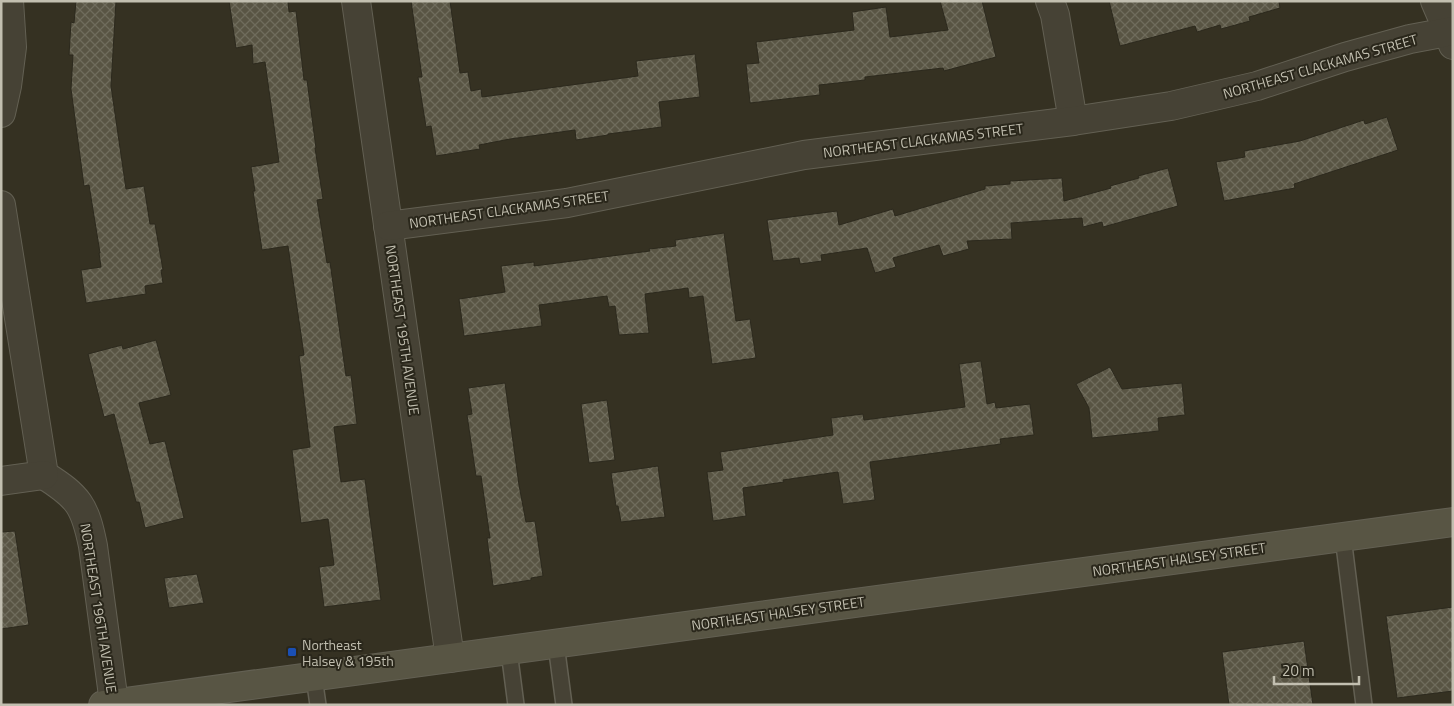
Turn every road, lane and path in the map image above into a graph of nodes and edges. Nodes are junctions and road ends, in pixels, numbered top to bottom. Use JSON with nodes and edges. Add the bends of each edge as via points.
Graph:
{"nodes":[{"id":1,"x":8,"y":1,"type":"edge"},
{"id":2,"x":356,"y":1,"type":"edge"},
{"id":3,"x":1050,"y":1,"type":"edge"},
{"id":4,"x":1435,"y":1,"type":"edge"},
{"id":5,"x":1451,"y":36,"type":"edge"},
{"id":6,"x":1,"y":113,"type":"edge"},
{"id":7,"x":1073,"y":121,"type":"junction"},
{"id":8,"x":1,"y":204,"type":"edge"},
{"id":9,"x":388,"y":226,"type":"junction"},
{"id":10,"x":44,"y":475,"type":"junction"},
{"id":11,"x":1,"y":481,"type":"edge"},
{"id":12,"x":1453,"y":522,"type":"edge"},
{"id":13,"x":1343,"y":537,"type":"junction"},
{"id":14,"x":556,"y":644,"type":"junction"},
{"id":15,"x":509,"y":650,"type":"junction"},
{"id":16,"x":450,"y":658,"type":"junction"},
{"id":17,"x":314,"y":677,"type":"junction"},
{"id":18,"x":108,"y":704,"type":"edge"},
{"id":19,"x":318,"y":705,"type":"edge"},
{"id":20,"x":516,"y":705,"type":"edge"},
{"id":21,"x":564,"y":705,"type":"edge"},
{"id":22,"x":1364,"y":705,"type":"edge"}],
"edges":[{"from":1,"to":6,"type":"street","via":[[12,47]]},
{"from":2,"to":9,"type":"street","name":"NORTHEAST 195TH AVENUE"},
{"from":3,"to":7,"type":"street"},
{"from":4,"to":5,"type":"street"},
{"from":5,"to":7,"type":"street","name":"NORTHEAST CLACKAMAS STREET","via":[[1410,39],[1256,86],[1171,106]]},
{"from":7,"to":9,"type":"street","name":"NORTHEAST CLACKAMAS STREET","via":[[804,155],[567,203]]},
{"from":8,"to":10,"type":"street"},
{"from":9,"to":16,"type":"street","name":"NORTHEAST 195TH AVENUE"},
{"from":10,"to":11,"type":"street"},
{"from":10,"to":18,"type":"street","name":"NORTHEAST 196TH AVENUE","via":[[78,502],[88,521]]},
{"from":12,"to":13,"type":"street","name":"NORTHEAST HALSEY STREET"},
{"from":13,"to":14,"type":"street","name":"NORTHEAST HALSEY STREET"},
{"from":13,"to":22,"type":"lane"},
{"from":14,"to":15,"type":"street","name":"NORTHEAST HALSEY STREET"},
{"from":14,"to":21,"type":"lane"},
{"from":15,"to":16,"type":"street","name":"NORTHEAST HALSEY STREET"},
{"from":15,"to":20,"type":"lane"},
{"from":16,"to":17,"type":"street","name":"NORTHEAST HALSEY STREET"},
{"from":17,"to":18,"type":"street","name":"NORTHEAST HALSEY STREET"},
{"from":17,"to":19,"type":"lane"}]}
